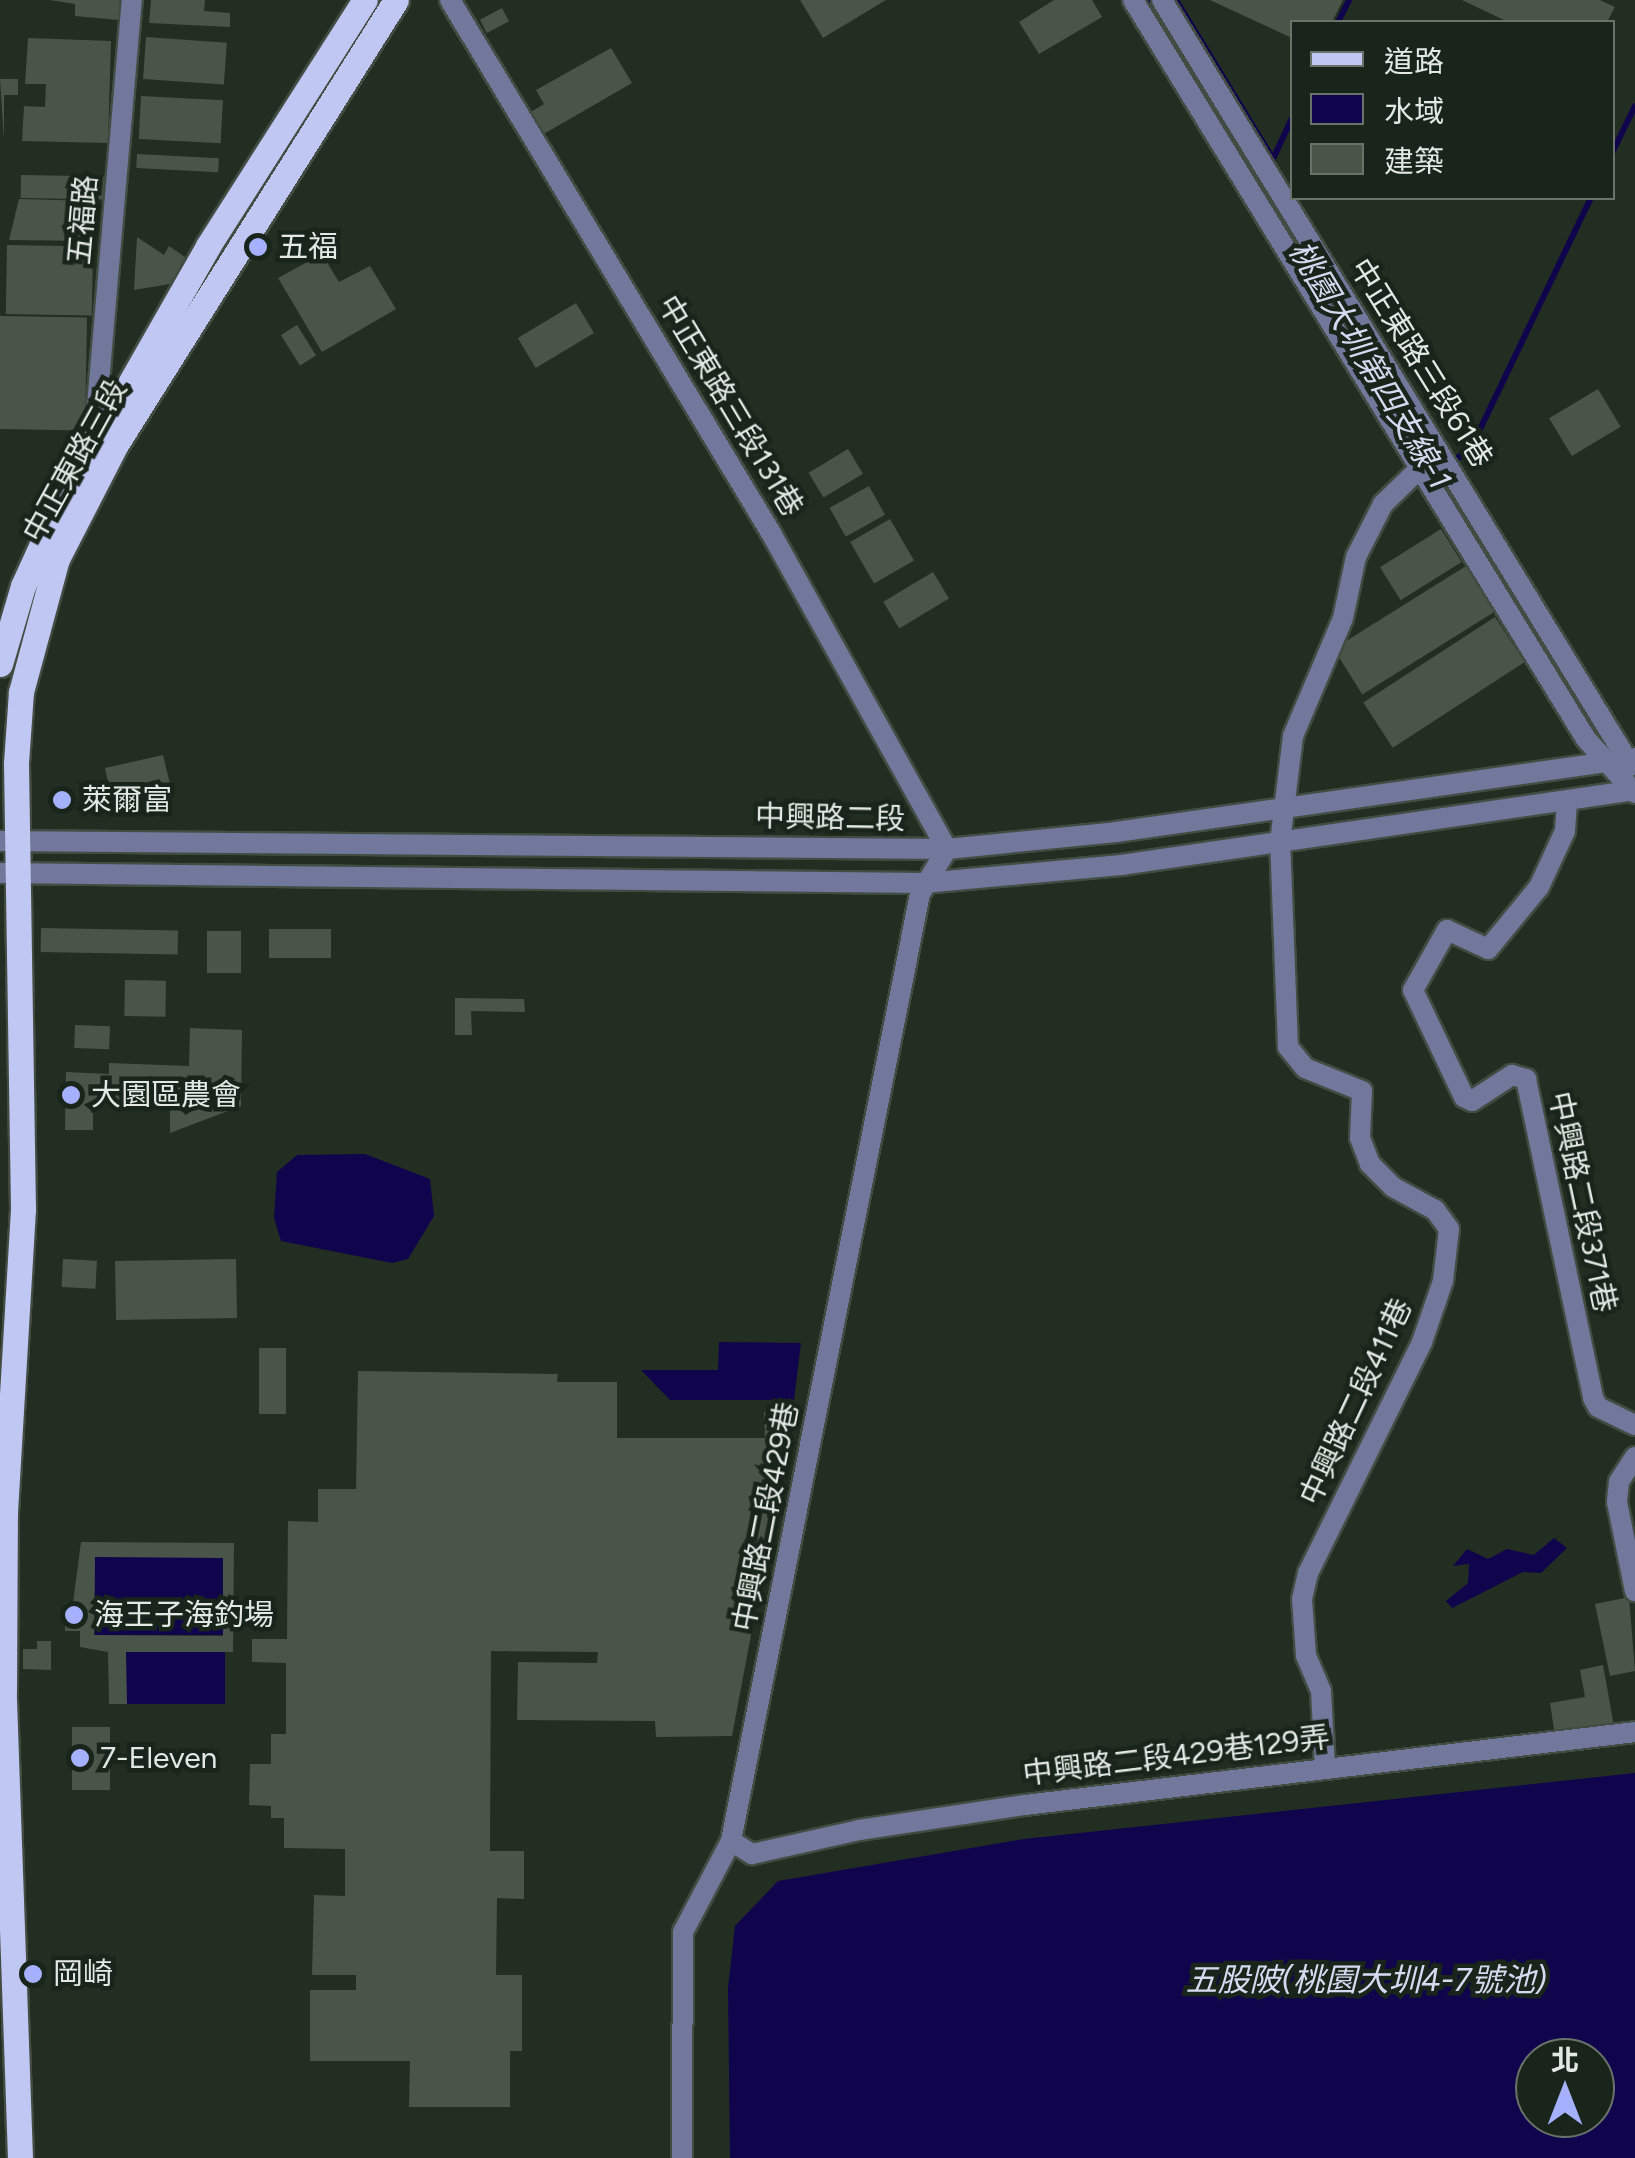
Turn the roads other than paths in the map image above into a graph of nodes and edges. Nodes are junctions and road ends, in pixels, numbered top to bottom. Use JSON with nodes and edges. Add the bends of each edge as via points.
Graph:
{"nodes":[{"id":1,"x":132,"y":0,"type":"edge"},
{"id":2,"x":365,"y":0,"type":"edge"},
{"id":3,"x":396,"y":0,"type":"edge"},
{"id":4,"x":450,"y":0,"type":"edge"},
{"id":5,"x":1132,"y":0,"type":"edge"},
{"id":6,"x":1162,"y":0,"type":"edge"},
{"id":7,"x":94,"y":445,"type":"junction"},
{"id":8,"x":1417,"y":471,"type":"junction"},
{"id":9,"x":0,"y":664,"type":"edge"},
{"id":10,"x":1602,"y":762,"type":"junction"},
{"id":11,"x":1633,"y":777,"type":"edge"},
{"id":12,"x":1567,"y":802,"type":"junction"},
{"id":13,"x":1285,"y":808,"type":"junction"},
{"id":14,"x":9,"y":842,"type":"edge"},
{"id":15,"x":1280,"y":842,"type":"junction"},
{"id":16,"x":252,"y":845,"type":"junction"},
{"id":17,"x":947,"y":848,"type":"junction"},
{"id":18,"x":10,"y":873,"type":"edge"},
{"id":19,"x":252,"y":876,"type":"junction"},
{"id":20,"x":924,"y":883,"type":"junction"},
{"id":21,"x":1635,"y":1425,"type":"edge"},
{"id":22,"x":1635,"y":1457,"type":"edge"},
{"id":23,"x":1635,"y":1590,"type":"edge"},
{"id":24,"x":1635,"y":1732,"type":"edge"},
{"id":25,"x":1325,"y":1767,"type":"junction"},
{"id":26,"x":731,"y":1841,"type":"junction"},
{"id":27,"x":20,"y":2158,"type":"edge"},
{"id":28,"x":682,"y":2158,"type":"edge"}],
"edges":[{"from":1,"to":7,"type":"street","name":"五福路"},
{"from":2,"to":7,"type":"main road","name":"中正東路三段","via":[[208,246]]},
{"from":3,"to":14,"type":"main road","name":"中正東路三段","via":[[115,446],[57,558],[22,692]]},
{"from":4,"to":17,"type":"street","name":"中正東路三段131巷","via":[[771,532]]},
{"from":5,"to":8,"type":"street"},
{"from":6,"to":11,"type":"street","name":"中正東路三段61巷"},
{"from":7,"to":9,"type":"main road","name":"中正東路三段","via":[[22,586]]},
{"from":8,"to":10,"type":"street"},
{"from":8,"to":13,"type":"street","via":[[1383,504],[1356,557],[1343,618],[1293,736]]},
{"from":10,"to":11,"type":"street","name":"中興路二段"},
{"from":10,"to":11,"type":"street"},
{"from":10,"to":13,"type":"street","name":"中興路二段"},
{"from":11,"to":12,"type":"street"},
{"from":12,"to":15,"type":"street"},
{"from":12,"to":21,"type":"street","name":"中興路二段371巷","via":[[1565,831],[1529,899],[1488,948],[1447,930],[1413,990],[1464,1097],[1472,1101],[1512,1076],[1526,1079],[1593,1398]]},
{"from":13,"to":15,"type":"street"},
{"from":13,"to":17,"type":"street","name":"中興路二段"},
{"from":14,"to":16,"type":"street","name":"中興路二段"},
{"from":14,"to":18,"type":"main road","name":"中正東路三段"},
{"from":15,"to":20,"type":"street"},
{"from":15,"to":25,"type":"street","name":"中興路二段411巷","via":[[1288,1047],[1305,1068],[1362,1091],[1360,1138],[1370,1164],[1393,1188],[1435,1210],[1449,1229],[1450,1249],[1422,1342],[1308,1573],[1301,1625],[1321,1691]]},
{"from":16,"to":17,"type":"street","name":"中興路二段"},
{"from":16,"to":19,"type":"street"},
{"from":17,"to":20,"type":"street"},
{"from":18,"to":19,"type":"street"},
{"from":18,"to":27,"type":"main road","name":"中正東路三段","via":[[23,1209],[4,1512],[4,1691]]},
{"from":19,"to":20,"type":"street"},
{"from":20,"to":26,"type":"street","name":"中興路二段429巷"},
{"from":22,"to":23,"type":"street","via":[[1616,1502]]},
{"from":24,"to":25,"type":"street","name":"中興路二段429巷129弄"},
{"from":25,"to":26,"type":"street","name":"中興路二段429巷129弄","via":[[860,1830],[752,1854]]},
{"from":26,"to":28,"type":"street","name":"中興路二段429巷","via":[[683,1932]]}]}
